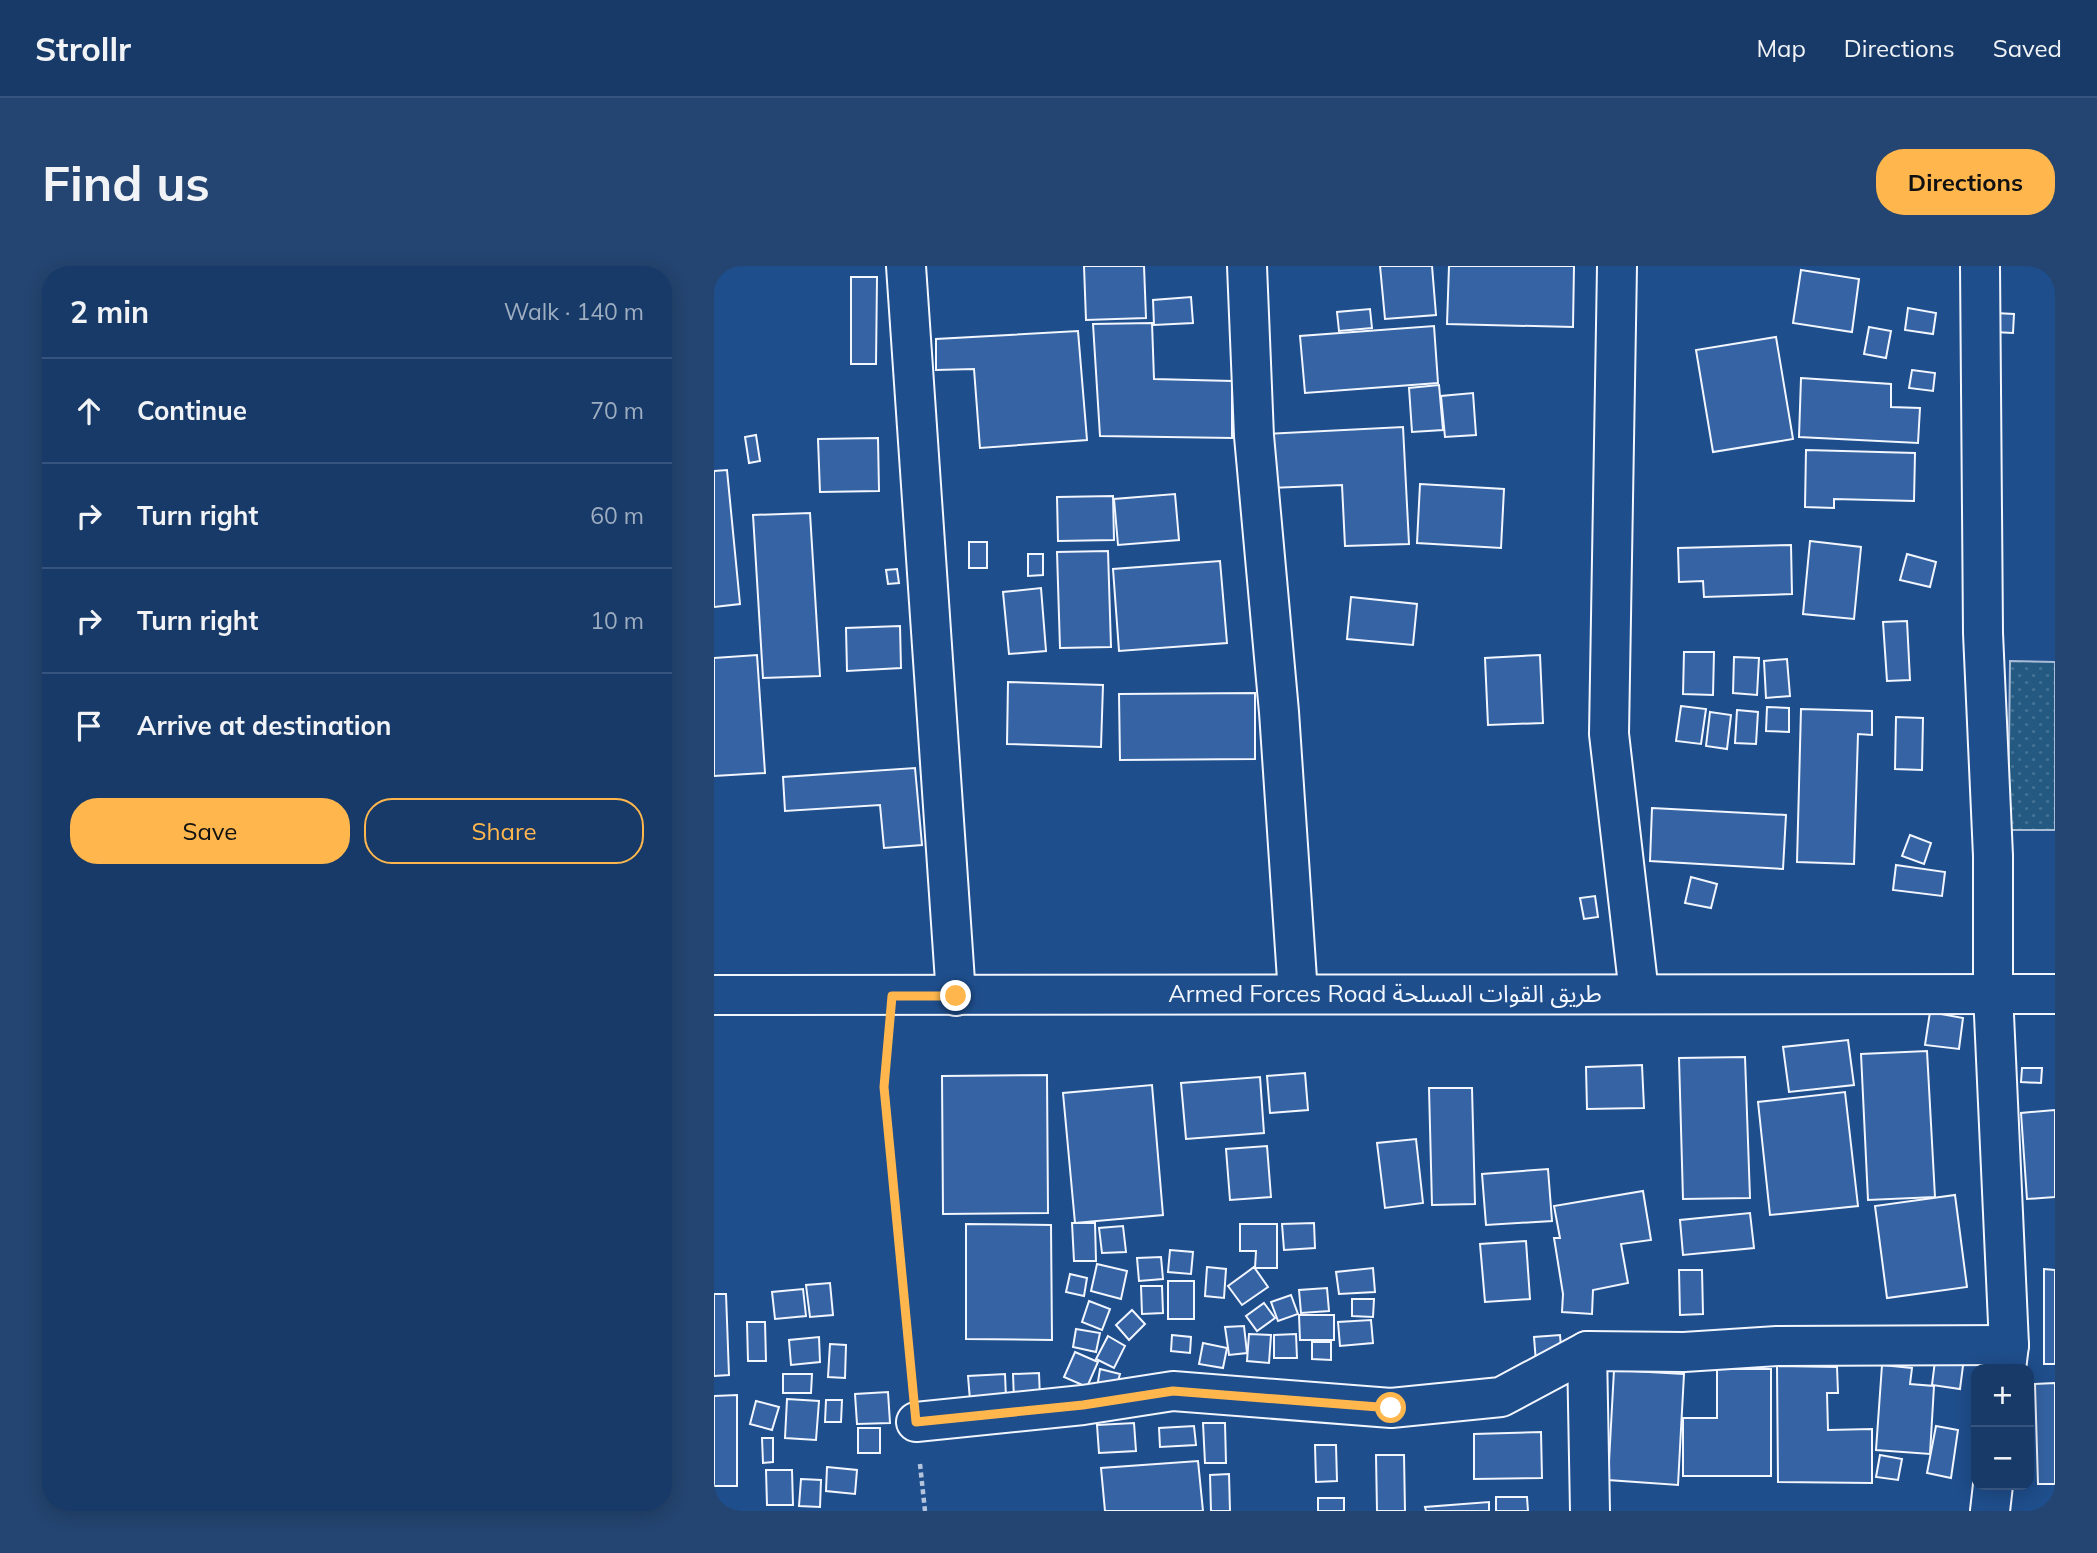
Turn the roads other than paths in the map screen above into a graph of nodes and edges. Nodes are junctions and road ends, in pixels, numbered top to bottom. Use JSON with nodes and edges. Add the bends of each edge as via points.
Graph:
{"nodes":[{"id":1,"x":906,"y":266,"type":"edge"},
{"id":2,"x":1247,"y":266,"type":"edge"},
{"id":3,"x":1617,"y":266,"type":"edge"},
{"id":4,"x":1980,"y":266,"type":"edge"},
{"id":5,"x":1639,"y":993,"type":"junction"},
{"id":6,"x":1993,"y":993,"type":"junction"},
{"id":7,"x":2055,"y":994,"type":"edge"},
{"id":8,"x":714,"y":995,"type":"edge"},
{"id":9,"x":1298,"y":995,"type":"junction"},
{"id":10,"x":956,"y":996,"type":"junction"},
{"id":11,"x":1587,"y":1351,"type":"junction"},
{"id":12,"x":2008,"y":1357,"type":"edge"},
{"id":13,"x":916,"y":1422,"type":"road end"},
{"id":14,"x":1992,"y":1490,"type":"edge"},
{"id":15,"x":1590,"y":1511,"type":"edge"},
{"id":16,"x":1990,"y":1511,"type":"edge"}],
"edges":[{"from":1,"to":10,"type":"street"},
{"from":2,"to":9,"type":"street","via":[[1254,436]]},
{"from":3,"to":5,"type":"street","via":[[1609,734]]},
{"from":4,"to":6,"type":"street","via":[[1983,633],[1993,856]]},
{"from":5,"to":6,"type":"street","name":"Armed Forces Road طريق القوات المسلحة"},
{"from":5,"to":9,"type":"street","name":"Armed Forces Road طريق القوات المسلحة"},
{"from":6,"to":7,"type":"street","name":"Armed Forces Road طريق القوات المسلحة"},
{"from":6,"to":12,"type":"street"},
{"from":8,"to":10,"type":"street","name":"Armed Forces Road طريق القوات المسلحة"},
{"from":9,"to":10,"type":"street","name":"Armed Forces Road طريق القوات المسلحة"},
{"from":11,"to":12,"type":"street","via":[[1684,1352],[1777,1346]]},
{"from":11,"to":13,"type":"street","via":[[1501,1397],[1391,1408],[1173,1391]]},
{"from":11,"to":15,"type":"street"},
{"from":14,"to":16,"type":"street"}]}
